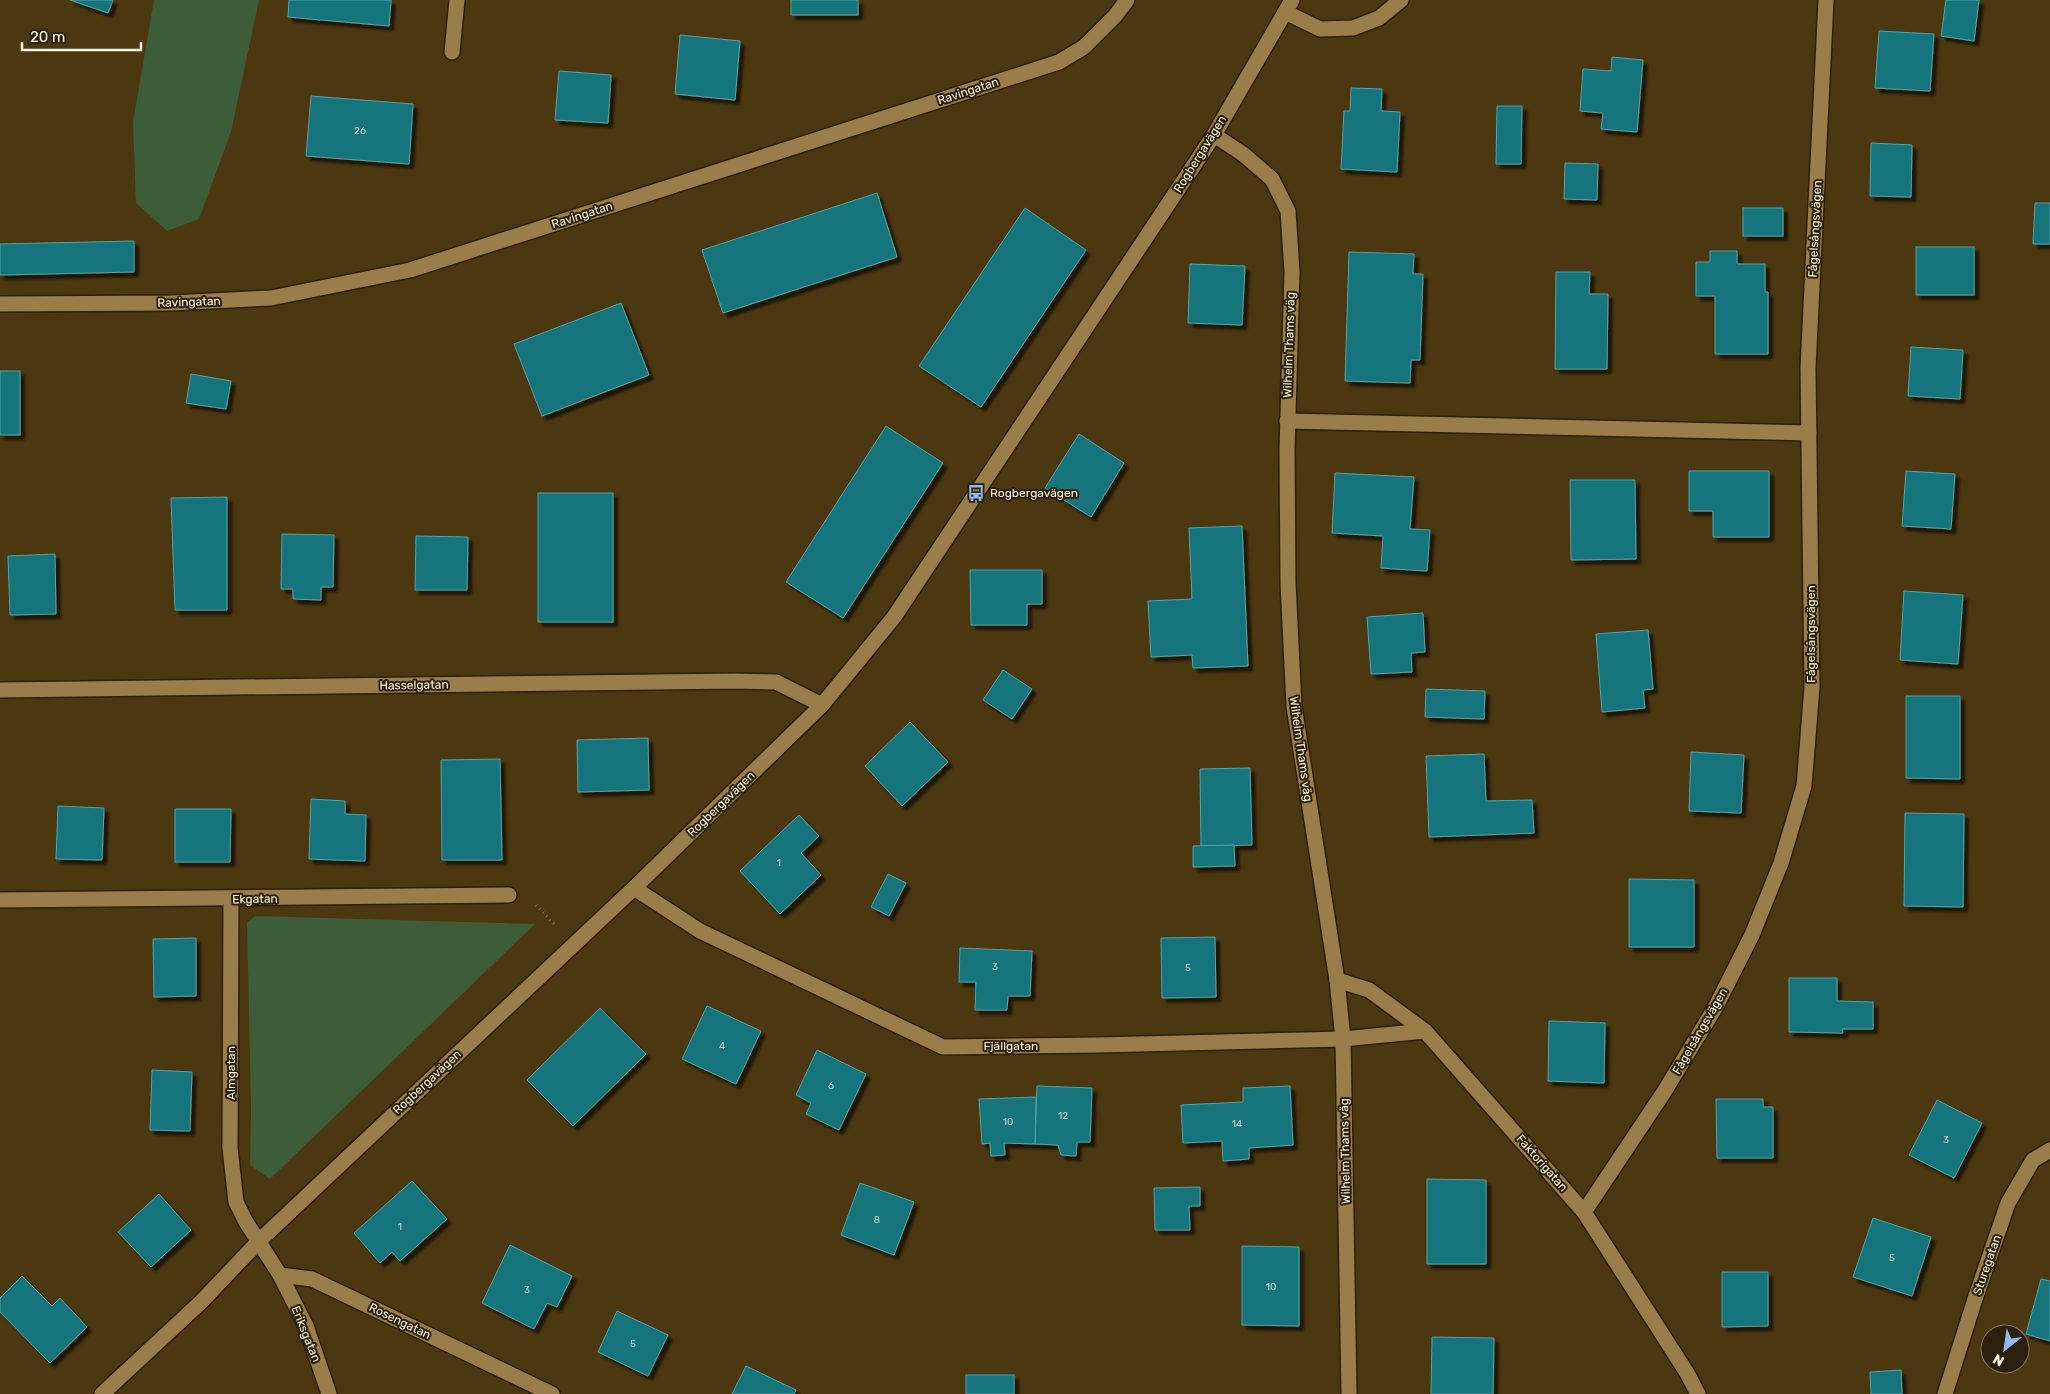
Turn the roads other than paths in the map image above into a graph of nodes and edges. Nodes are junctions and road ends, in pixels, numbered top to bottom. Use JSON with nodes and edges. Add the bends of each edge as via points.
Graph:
{"nodes":[{"id":1,"x":457,"y":0,"type":"edge"},
{"id":2,"x":1127,"y":0,"type":"edge"},
{"id":3,"x":1401,"y":0,"type":"edge"},
{"id":4,"x":1826,"y":0,"type":"edge"},
{"id":5,"x":1289,"y":6,"type":"edge"},
{"id":6,"x":452,"y":52,"type":"dead end"},
{"id":7,"x":1214,"y":135,"type":"junction"},
{"id":8,"x":0,"y":304,"type":"edge"},
{"id":9,"x":1287,"y":421,"type":"junction"},
{"id":10,"x":1809,"y":433,"type":"junction"},
{"id":11,"x":0,"y":690,"type":"edge"},
{"id":12,"x":822,"y":705,"type":"junction"},
{"id":13,"x":634,"y":888,"type":"junction"},
{"id":14,"x":509,"y":895,"type":"dead end"},
{"id":15,"x":231,"y":899,"type":"junction"},
{"id":16,"x":0,"y":900,"type":"edge"},
{"id":17,"x":1337,"y":980,"type":"junction"},
{"id":18,"x":1425,"y":1031,"type":"junction"},
{"id":19,"x":1343,"y":1039,"type":"junction"},
{"id":20,"x":2050,"y":1150,"type":"edge"},
{"id":21,"x":1584,"y":1212,"type":"junction"},
{"id":22,"x":259,"y":1241,"type":"junction"},
{"id":23,"x":280,"y":1275,"type":"junction"},
{"id":24,"x":102,"y":1394,"type":"edge"},
{"id":25,"x":329,"y":1394,"type":"edge"},
{"id":26,"x":552,"y":1394,"type":"edge"},
{"id":27,"x":1349,"y":1394,"type":"edge"},
{"id":28,"x":1698,"y":1394,"type":"edge"},
{"id":29,"x":1945,"y":1394,"type":"edge"}],
"edges":[{"from":1,"to":6,"type":"street"},
{"from":2,"to":8,"type":"street","name":"Ravingatan","via":[[1084,47],[1059,62],[410,270],[271,298],[171,303]]},
{"from":3,"to":5,"type":"street","name":"Rogbergavägen","via":[[1379,18],[1352,28],[1320,29]]},
{"from":4,"to":10,"type":"street","name":"Fågelsångsvägen","via":[[1808,368]]},
{"from":5,"to":7,"type":"street","name":"Rogbergavägen"},
{"from":7,"to":9,"type":"street","name":"Wilhelm Thams väg","via":[[1272,179],[1288,211],[1292,272]]},
{"from":7,"to":12,"type":"street","name":"Rogbergavägen","via":[[894,617]]},
{"from":9,"to":10,"type":"street"},
{"from":9,"to":17,"type":"street","name":"Wilhelm Thams väg","via":[[1288,583],[1294,706]]},
{"from":10,"to":21,"type":"street","name":"Fågelsångsvägen","via":[[1812,687],[1804,786],[1781,863],[1752,935],[1715,1008]]},
{"from":11,"to":12,"type":"street","name":"Hasselgatan","via":[[736,680],[776,682]]},
{"from":12,"to":13,"type":"street","name":"Rogbergavägen"},
{"from":13,"to":19,"type":"street","name":"Fjällgatan","via":[[700,932],[943,1046]]},
{"from":13,"to":22,"type":"street","name":"Rogbergavägen"},
{"from":14,"to":15,"type":"street","name":"Ekgatan"},
{"from":15,"to":16,"type":"street","name":"Ekgatan"},
{"from":15,"to":22,"type":"street","name":"Almgatan","via":[[230,1148],[236,1202]]},
{"from":17,"to":18,"type":"street","name":"Faktorigatan","via":[[1369,990]]},
{"from":17,"to":19,"type":"street","name":"Wilhelm Thams väg"},
{"from":18,"to":19,"type":"street","name":"Fjällgatan"},
{"from":18,"to":21,"type":"street","name":"Faktorigatan"},
{"from":19,"to":27,"type":"street","name":"Wilhelm Thams väg"},
{"from":20,"to":29,"type":"street","name":"Sturegatan","via":[[2033,1160],[2008,1203]]},
{"from":21,"to":28,"type":"street","name":"Faktorigatan"},
{"from":22,"to":23,"type":"street"},
{"from":22,"to":24,"type":"street","name":"Rogbergavägen","via":[[201,1302]]},
{"from":23,"to":25,"type":"street","name":"Eriksgatan","via":[[306,1326]]},
{"from":23,"to":26,"type":"street","name":"Rosengatan","via":[[312,1279]]}]}
